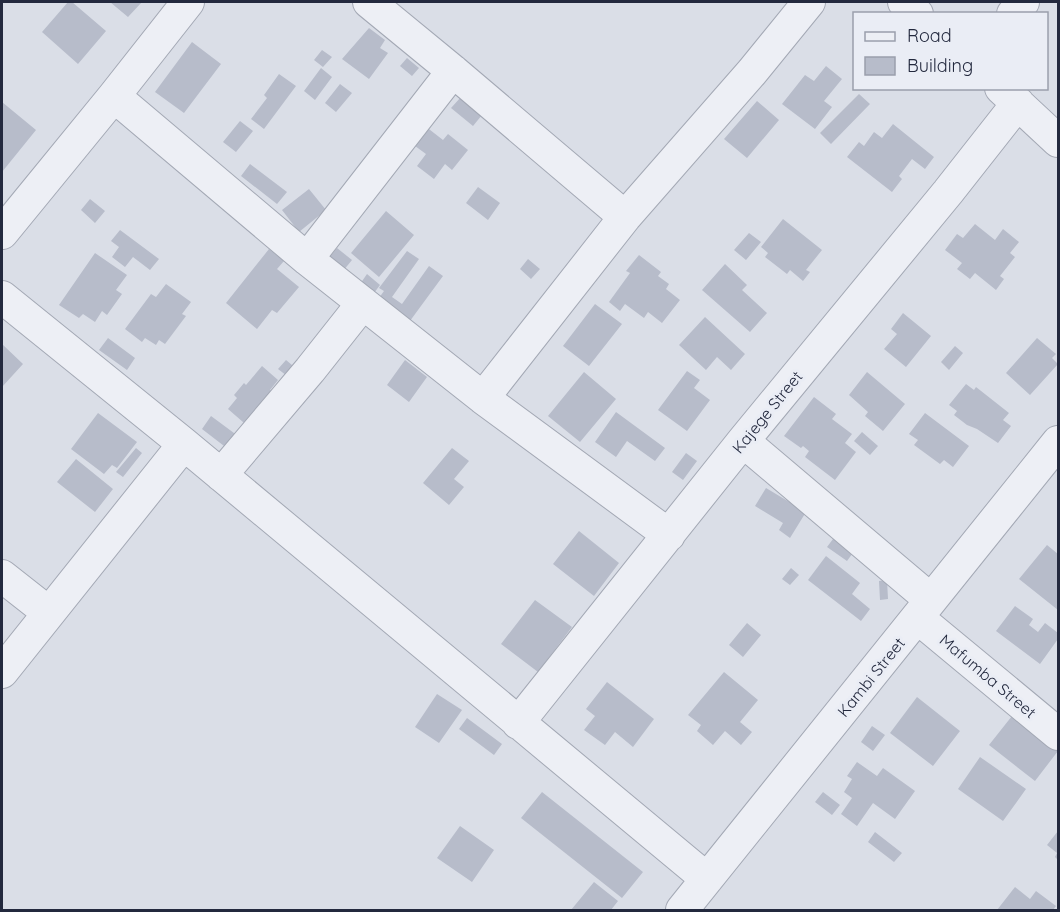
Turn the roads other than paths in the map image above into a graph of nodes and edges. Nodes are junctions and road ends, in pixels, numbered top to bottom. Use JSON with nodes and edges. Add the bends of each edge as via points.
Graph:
{"nodes":[{"id":1,"x":188,"y":2,"type":"edge"},
{"id":2,"x":369,"y":2,"type":"edge"},
{"id":3,"x":809,"y":2,"type":"edge"},
{"id":4,"x":903,"y":2,"type":"edge"},
{"id":5,"x":915,"y":12,"type":"edge"},
{"id":6,"x":453,"y":71,"type":"junction"},
{"id":7,"x":114,"y":96,"type":"junction"},
{"id":8,"x":1010,"y":96,"type":"edge"},
{"id":9,"x":1059,"y":141,"type":"edge"},
{"id":10,"x":625,"y":217,"type":"junction"},
{"id":11,"x":2,"y":233,"type":"edge"},
{"id":12,"x":307,"y":259,"type":"junction"},
{"id":13,"x":2,"y":297,"type":"edge"},
{"id":14,"x":363,"y":303,"type":"junction"},
{"id":15,"x":483,"y":398,"type":"junction"},
{"id":16,"x":743,"y":441,"type":"junction"},
{"id":17,"x":1059,"y":442,"type":"edge"},
{"id":18,"x":184,"y":444,"type":"junction"},
{"id":19,"x":221,"y":475,"type":"junction"},
{"id":20,"x":669,"y":535,"type":"junction"},
{"id":21,"x":2,"y":576,"type":"edge"},
{"id":22,"x":924,"y":609,"type":"junction"},
{"id":23,"x":49,"y":613,"type":"junction"},
{"id":24,"x":2,"y":672,"type":"edge"},
{"id":25,"x":518,"y":723,"type":"junction"},
{"id":26,"x":1059,"y":734,"type":"edge"},
{"id":27,"x":707,"y":879,"type":"junction"},
{"id":28,"x":682,"y":910,"type":"edge"}],
"edges":[{"from":1,"to":7,"type":"street"},
{"from":2,"to":6,"type":"street"},
{"from":3,"to":10,"type":"street"},
{"from":4,"to":5,"type":"street"},
{"from":6,"to":10,"type":"street"},
{"from":6,"to":12,"type":"street"},
{"from":7,"to":11,"type":"street"},
{"from":7,"to":12,"type":"street"},
{"from":8,"to":9,"type":"street"},
{"from":8,"to":16,"type":"street","name":"Kajege Street","via":[[941,201]]},
{"from":10,"to":15,"type":"street"},
{"from":12,"to":14,"type":"street"},
{"from":13,"to":18,"type":"street"},
{"from":14,"to":15,"type":"street"},
{"from":14,"to":19,"type":"street"},
{"from":15,"to":20,"type":"street"},
{"from":16,"to":20,"type":"street","name":"Kajege Street"},
{"from":16,"to":22,"type":"street","name":"Mafumba Street"},
{"from":17,"to":22,"type":"street","name":"Kambi Street"},
{"from":18,"to":19,"type":"street"},
{"from":18,"to":23,"type":"street"},
{"from":19,"to":25,"type":"street"},
{"from":20,"to":25,"type":"street","name":"Kajege Street"},
{"from":21,"to":23,"type":"street"},
{"from":22,"to":26,"type":"street","name":"Mafumba Street"},
{"from":22,"to":27,"type":"street","name":"Kambi Street"},
{"from":23,"to":24,"type":"street"},
{"from":25,"to":27,"type":"street"},
{"from":27,"to":28,"type":"street","name":"Kambi Street"}]}
